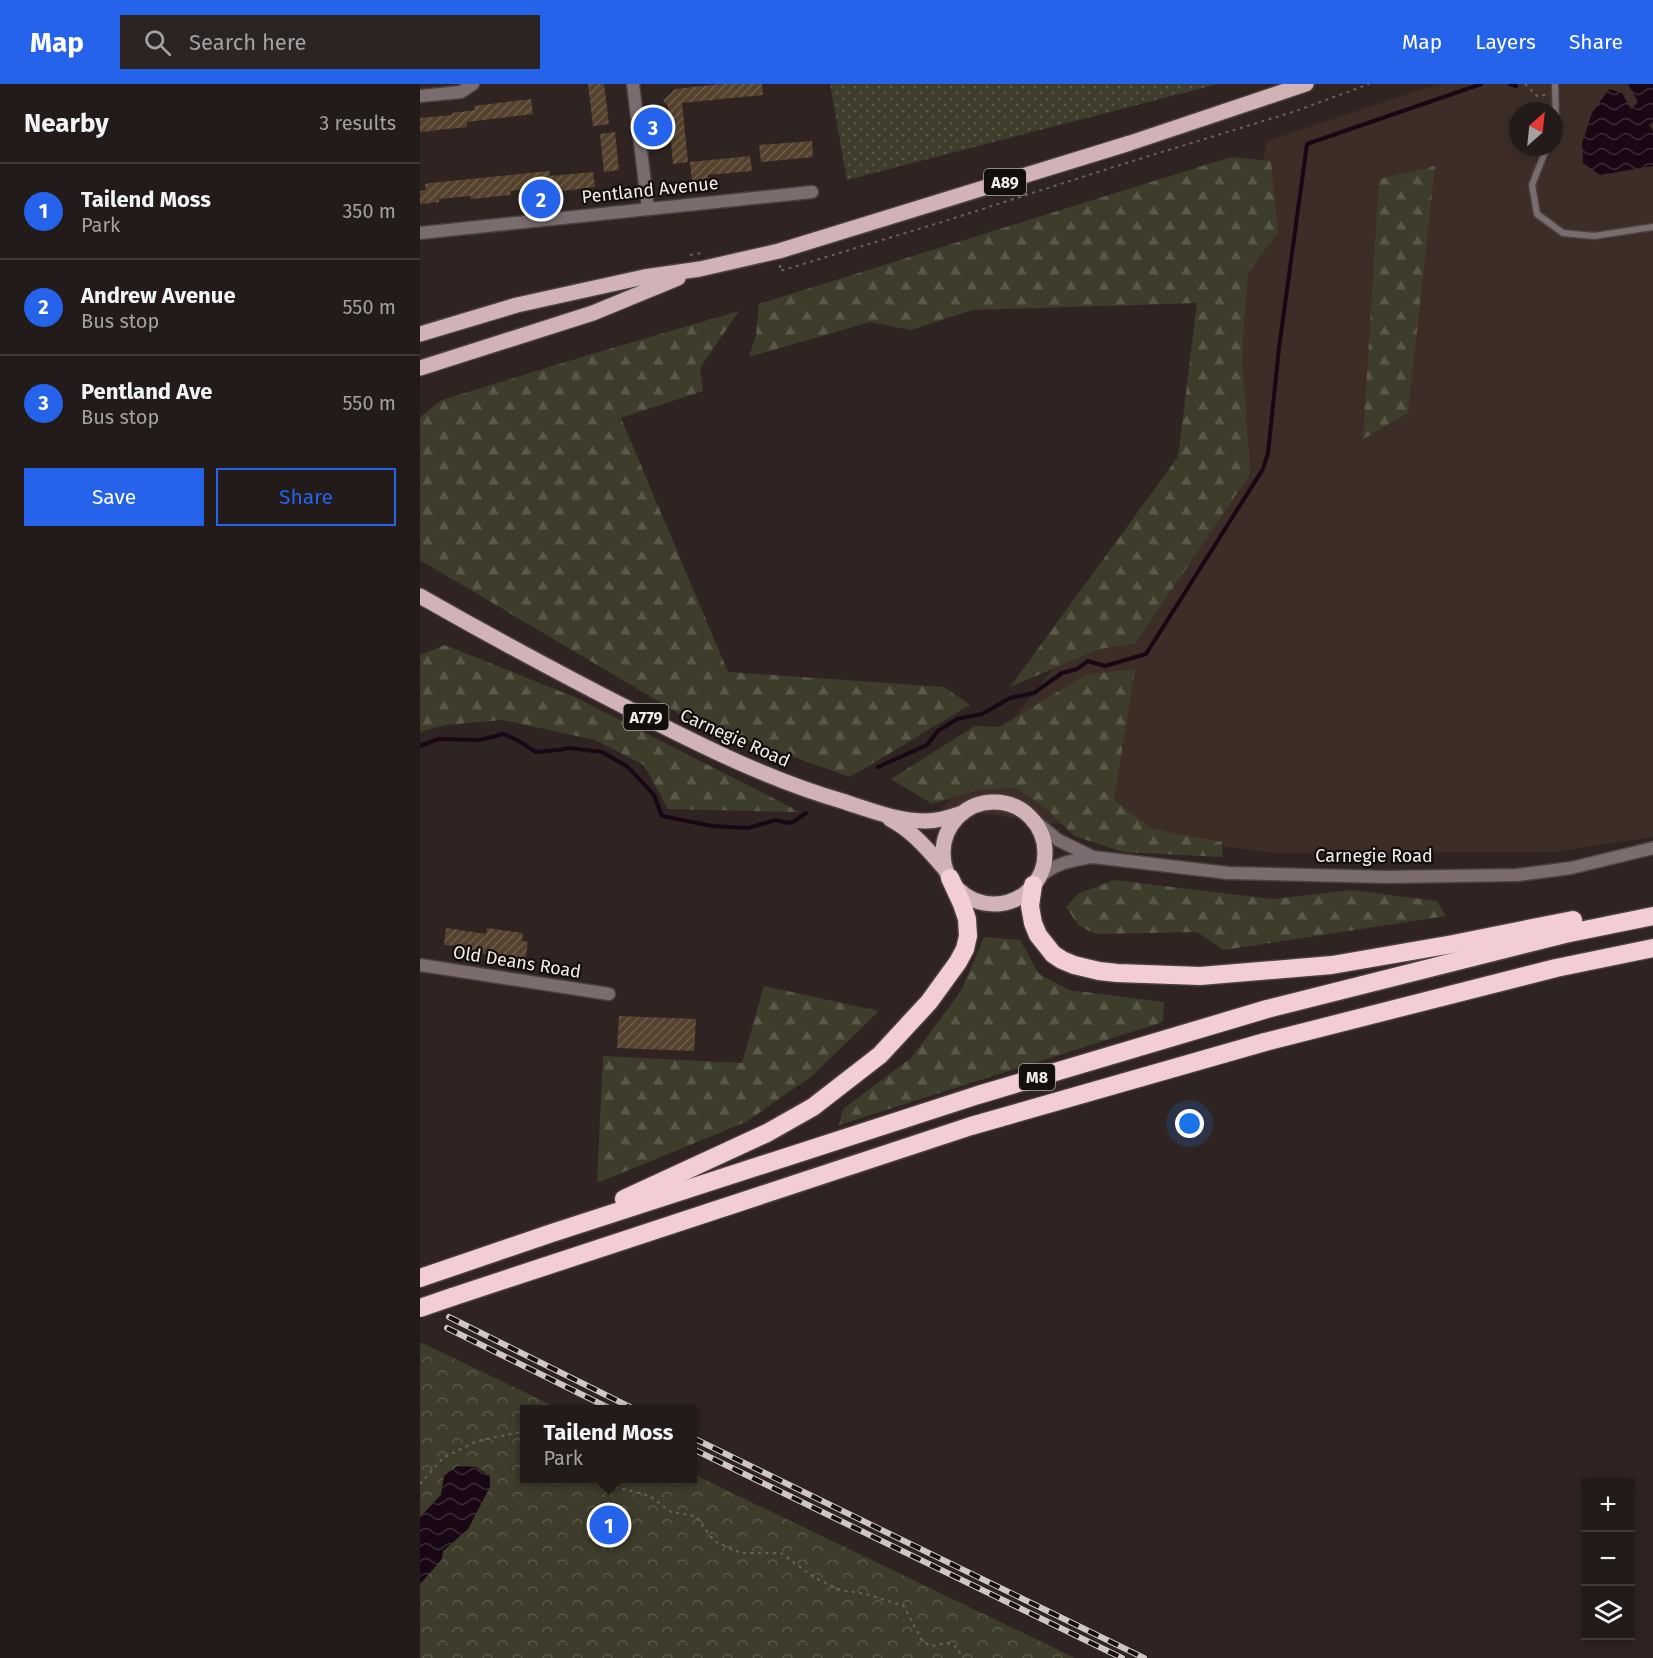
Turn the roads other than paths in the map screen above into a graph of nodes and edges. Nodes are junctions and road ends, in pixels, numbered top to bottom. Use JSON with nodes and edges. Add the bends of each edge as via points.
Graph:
{"nodes":[{"id":1,"x":473,"y":84,"type":"edge"},
{"id":2,"x":633,"y":84,"type":"edge"},
{"id":3,"x":1306,"y":84,"type":"edge"},
{"id":4,"x":1555,"y":84,"type":"edge"},
{"id":5,"x":420,"y":96,"type":"edge"},
{"id":6,"x":1557,"y":102,"type":"edge"},
{"id":7,"x":1543,"y":156,"type":"edge"},
{"id":8,"x":812,"y":192,"type":"dead end"},
{"id":9,"x":648,"y":209,"type":"junction"},
{"id":10,"x":1653,"y":227,"type":"edge"},
{"id":11,"x":420,"y":232,"type":"edge"},
{"id":12,"x":700,"y":269,"type":"junction"},
{"id":13,"x":420,"y":334,"type":"edge"},
{"id":14,"x":420,"y":368,"type":"edge"},
{"id":15,"x":420,"y":596,"type":"edge"},
{"id":16,"x":962,"y":813,"type":"junction"},
{"id":17,"x":882,"y":814,"type":"junction"},
{"id":18,"x":1027,"y":814,"type":"junction"},
{"id":19,"x":1653,"y":848,"type":"edge"},
{"id":20,"x":1093,"y":857,"type":"junction"},
{"id":21,"x":947,"y":874,"type":"junction"},
{"id":22,"x":1035,"y":882,"type":"junction"},
{"id":23,"x":1653,"y":904,"type":"edge"},
{"id":24,"x":1653,"y":916,"type":"edge"},
{"id":25,"x":1653,"y":948,"type":"edge"},
{"id":26,"x":420,"y":966,"type":"edge"},
{"id":27,"x":609,"y":994,"type":"dead end"},
{"id":28,"x":552,"y":1233,"type":"junction"},
{"id":29,"x":426,"y":1275,"type":"edge"},
{"id":30,"x":420,"y":1308,"type":"edge"}],
"edges":[{"from":1,"to":5,"type":"street","via":[[461,92]]},
{"from":2,"to":9,"type":"street"},
{"from":3,"to":12,"type":"main road","number":"A89","via":[[960,196],[779,251]]},
{"from":4,"to":6,"type":"lane"},
{"from":7,"to":10,"type":"lane","via":[[1532,185],[1537,214],[1563,233],[1594,236]]},
{"from":8,"to":9,"type":"street","name":"Pentland Avenue"},
{"from":9,"to":11,"type":"street","name":"Pentland Avenue"},
{"from":12,"to":13,"type":"main road","number":"A89","via":[[517,305]]},
{"from":12,"to":14,"type":"main road","number":"A89","via":[[593,313]]},
{"from":15,"to":17,"type":"main road","name":"Carnegie Road","number":"A779","via":[[708,750],[816,794]]},
{"from":16,"to":17,"type":"main road","name":"Carnegie Road","number":"A779","via":[[927,821]]},
{"from":16,"to":18,"type":"main road","number":"A779","via":[[977,804],[994,802],[1012,805]]},
{"from":16,"to":21,"type":"main road","via":[[945,838],[943,857]]},
{"from":17,"to":21,"type":"main road","name":"Carnegie Road","number":"A779","via":[[910,832]]},
{"from":18,"to":20,"type":"street","name":"Carnegie Road","via":[[1058,840]]},
{"from":18,"to":22,"type":"main road","via":[[1036,825],[1045,852]]},
{"from":19,"to":20,"type":"street","name":"Carnegie Road","via":[[1571,868],[1482,876],[1227,873]]},
{"from":20,"to":22,"type":"street","name":"Carnegie Road","via":[[1053,866]]},
{"from":21,"to":22,"type":"main road","number":"A779","via":[[960,891],[974,900],[990,903],[1021,896]]},
{"from":21,"to":28,"type":"highway","number":"M8","via":[[967,920],[965,949],[929,1002],[880,1055],[813,1107],[767,1133]]},
{"from":22,"to":23,"type":"highway","via":[[1030,906],[1033,923],[1053,954],[1086,969],[1141,974],[1200,976],[1332,965]]},
{"from":24,"to":28,"type":"highway","number":"M8","via":[[1565,934],[1267,1009],[978,1095]]},
{"from":25,"to":30,"type":"highway","number":"M8","bridge":true,"via":[[1544,971],[1265,1042],[971,1126]]},
{"from":26,"to":27,"type":"street","name":"Old Deans Road"},
{"from":28,"to":29,"type":"highway","number":"M8"}]}
